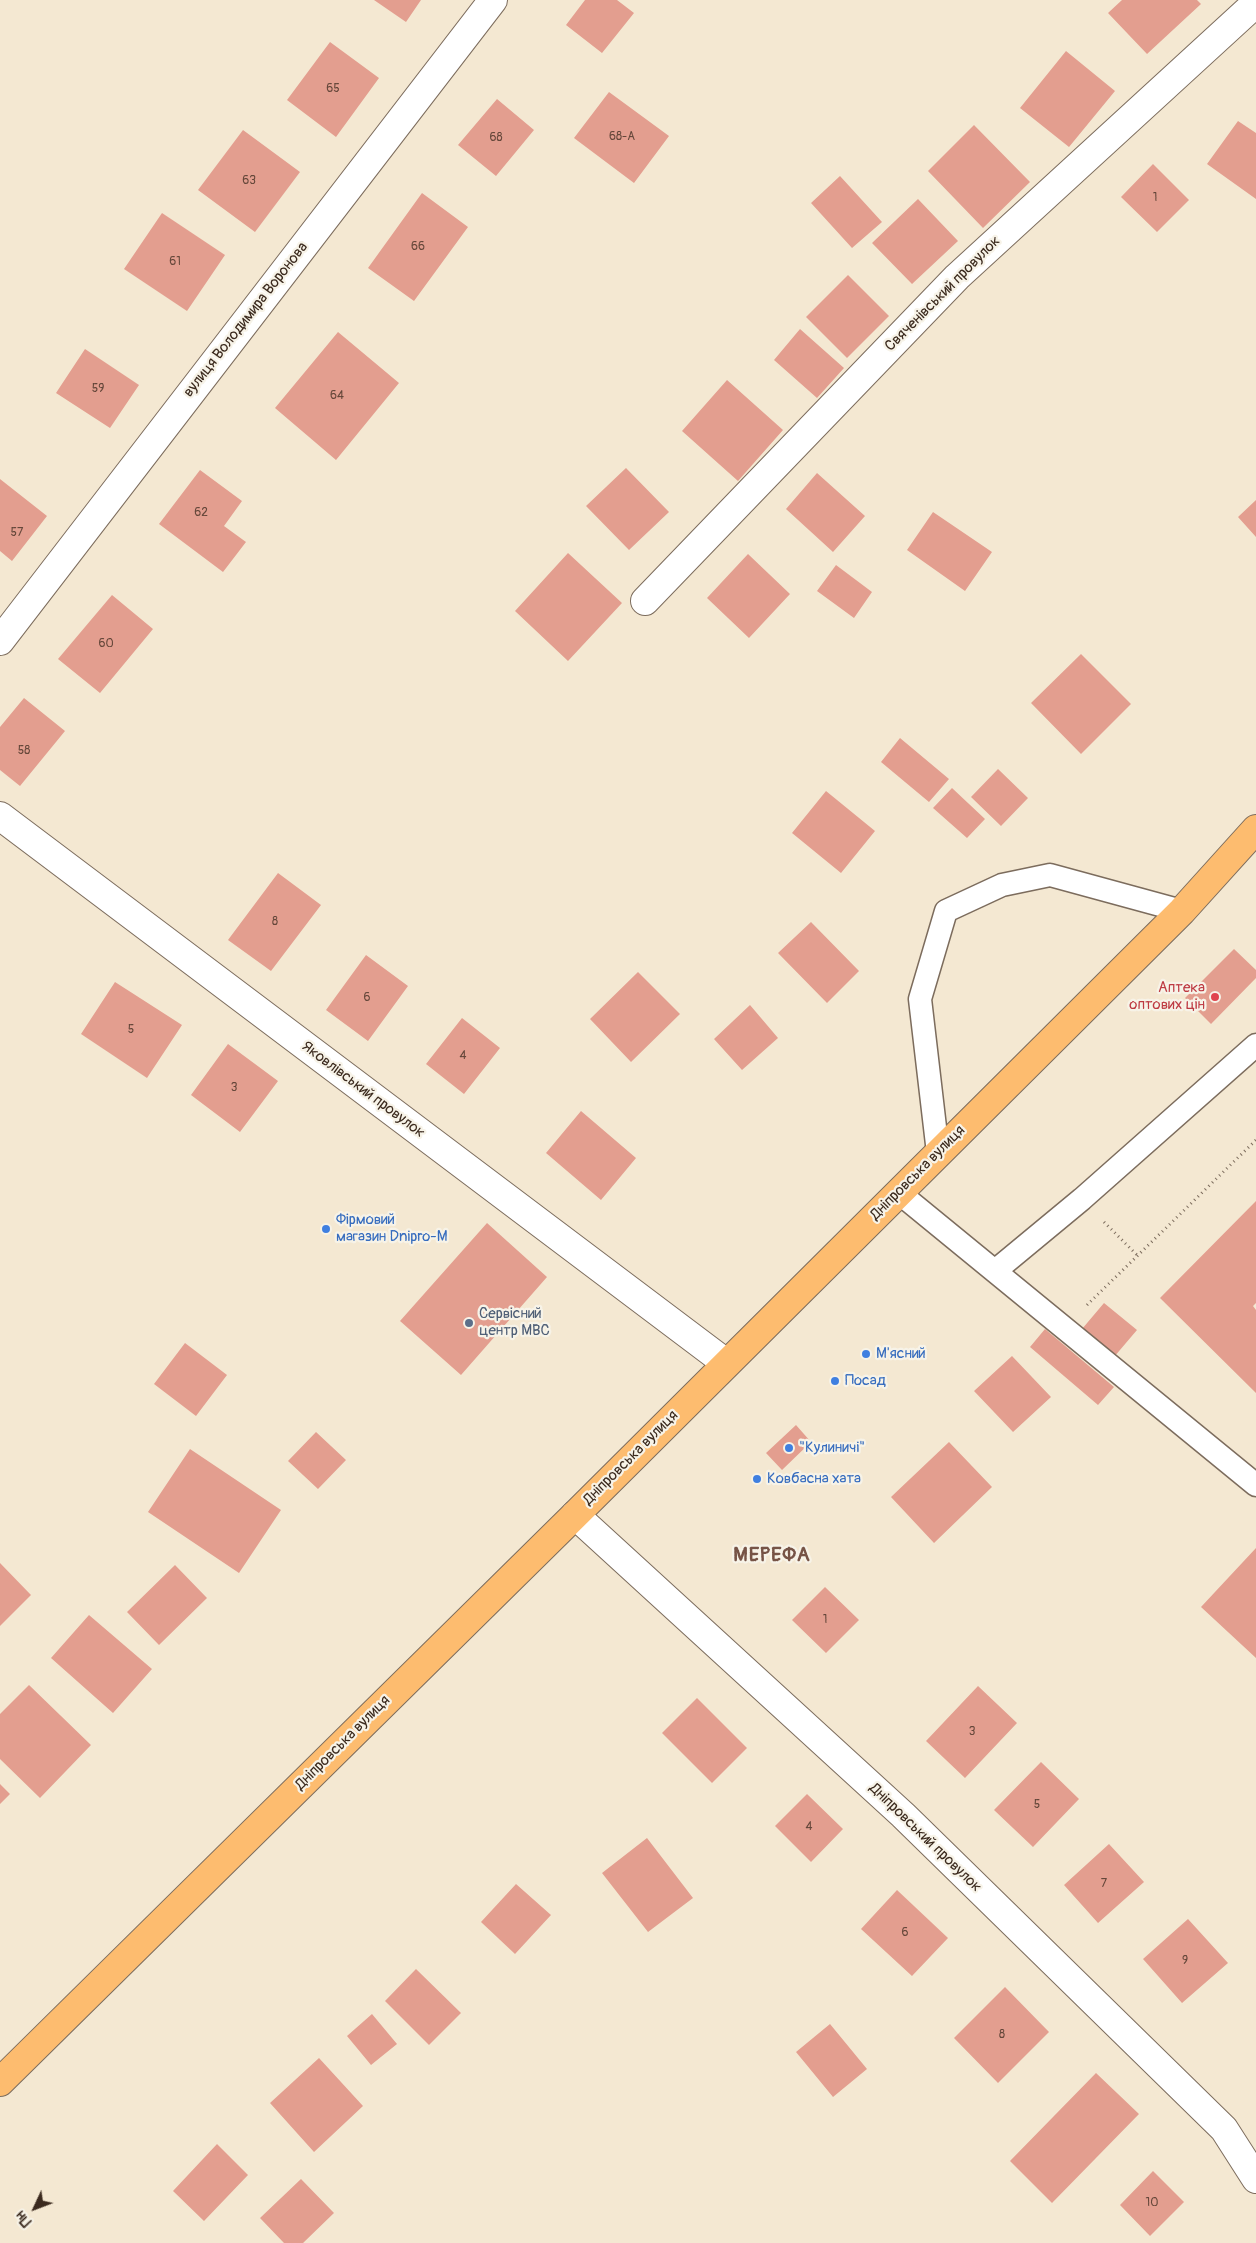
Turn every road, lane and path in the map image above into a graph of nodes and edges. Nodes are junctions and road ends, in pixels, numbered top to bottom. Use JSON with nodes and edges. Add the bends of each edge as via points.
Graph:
{"nodes":[{"id":1,"x":493,"y":0,"type":"edge"},
{"id":2,"x":1256,"y":3,"type":"edge"},
{"id":3,"x":645,"y":601,"type":"dead end"},
{"id":4,"x":0,"y":641,"type":"edge"},
{"id":5,"x":0,"y":816,"type":"edge"},
{"id":6,"x":1256,"y":829,"type":"edge"},
{"id":7,"x":1182,"y":911,"type":"junction"},
{"id":8,"x":1256,"y":1045,"type":"edge"},
{"id":9,"x":1256,"y":1140,"type":"edge"},
{"id":10,"x":938,"y":1153,"type":"junction"},
{"id":11,"x":898,"y":1192,"type":"junction"},
{"id":12,"x":1082,"y":1199,"type":"junction"},
{"id":13,"x":1137,"y":1256,"type":"junction"},
{"id":14,"x":995,"y":1271,"type":"junction"},
{"id":15,"x":1064,"y":1328,"type":"junction"},
{"id":16,"x":726,"y":1363,"type":"junction"},
{"id":17,"x":1256,"y":1485,"type":"edge"},
{"id":18,"x":575,"y":1515,"type":"junction"},
{"id":19,"x":0,"y":2082,"type":"edge"},
{"id":20,"x":1256,"y":2179,"type":"edge"}],
"edges":[{"from":1,"to":4,"type":"street","name":"вулиця Володимира Воронова"},
{"from":2,"to":3,"type":"street","name":"Свяченівський провулок","via":[[957,276]]},
{"from":5,"to":16,"type":"street","name":"Яковлівський провулок"},
{"from":6,"to":7,"type":"highway","name":"Дніпровська вулиця"},
{"from":7,"to":10,"type":"highway","name":"Дніпровська вулиця"},
{"from":7,"to":10,"type":"lane","via":[[1050,875],[1002,885],[946,911],[920,1000]]},
{"from":8,"to":12,"type":"lane"},
{"from":9,"to":13,"type":"path"},
{"from":10,"to":11,"type":"highway","name":"Дніпровська вулиця"},
{"from":11,"to":14,"type":"lane"},
{"from":11,"to":16,"type":"highway","name":"Дніпровська вулиця"},
{"from":12,"to":13,"type":"path"},
{"from":12,"to":14,"type":"lane"},
{"from":13,"to":15,"type":"path"},
{"from":14,"to":15,"type":"lane"},
{"from":15,"to":17,"type":"lane"},
{"from":16,"to":18,"type":"highway","name":"Дніпровська вулиця"},
{"from":18,"to":19,"type":"highway","name":"Дніпровська вулиця"},
{"from":18,"to":20,"type":"street","name":"Дніпровський провулок","via":[[896,1808],[1224,2129]]}]}
